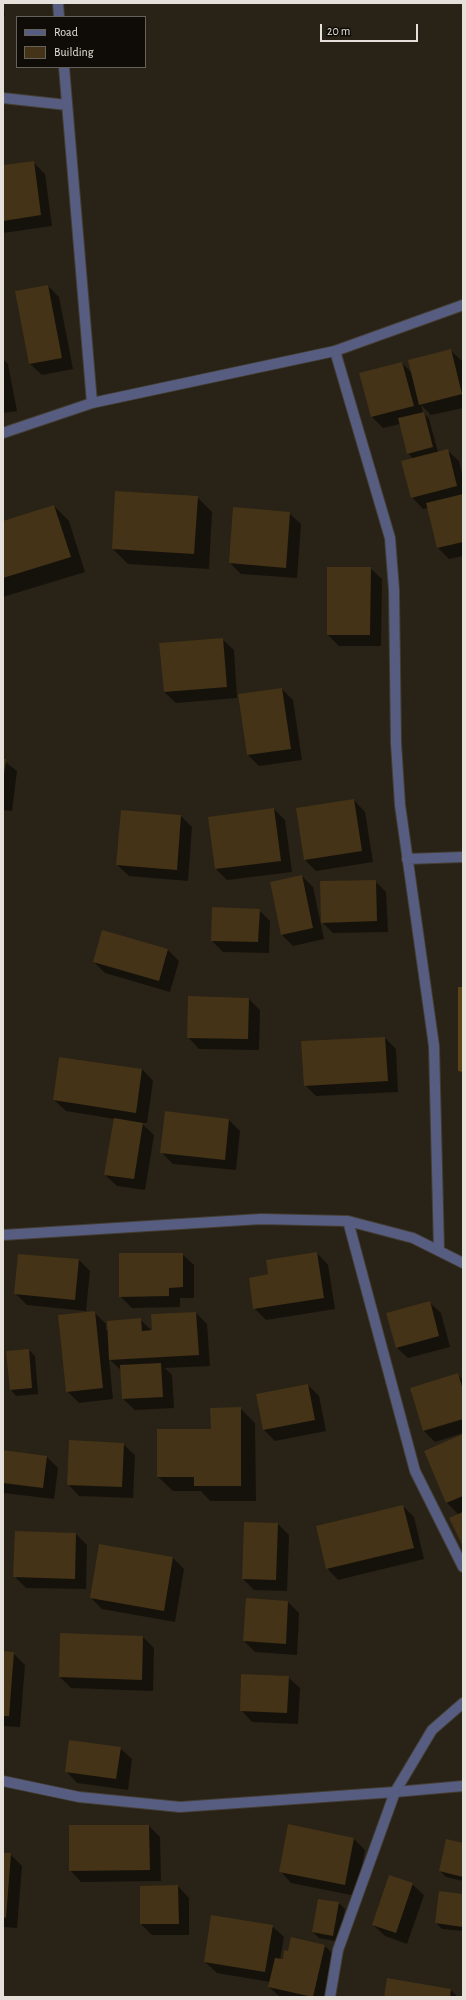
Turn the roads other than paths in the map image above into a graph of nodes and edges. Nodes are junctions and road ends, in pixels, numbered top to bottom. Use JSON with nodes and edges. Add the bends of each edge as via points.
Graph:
{"nodes":[{"id":1,"x":58,"y":3,"type":"edge"},
{"id":2,"x":60,"y":16,"type":"edge"},
{"id":3,"x":64,"y":68,"type":"edge"},
{"id":4,"x":3,"y":98,"type":"edge"},
{"id":5,"x":67,"y":105,"type":"junction"},
{"id":6,"x":463,"y":305,"type":"edge"},
{"id":7,"x":335,"y":351,"type":"junction"},
{"id":8,"x":92,"y":404,"type":"junction"},
{"id":9,"x":3,"y":433,"type":"edge"},
{"id":10,"x":463,"y":857,"type":"edge"},
{"id":11,"x":407,"y":859,"type":"junction"},
{"id":12,"x":348,"y":1221,"type":"junction"},
{"id":13,"x":3,"y":1236,"type":"edge"},
{"id":14,"x":439,"y":1250,"type":"junction"},
{"id":15,"x":461,"y":1261,"type":"edge"},
{"id":16,"x":463,"y":1567,"type":"edge"},
{"id":17,"x":463,"y":1703,"type":"edge"},
{"id":18,"x":3,"y":1781,"type":"edge"},
{"id":19,"x":463,"y":1786,"type":"edge"},
{"id":20,"x":394,"y":1792,"type":"junction"},
{"id":21,"x":330,"y":1997,"type":"edge"}],
"edges":[{"from":1,"to":2,"type":"street"},
{"from":3,"to":5,"type":"street"},
{"from":4,"to":5,"type":"street"},
{"from":5,"to":8,"type":"street"},
{"from":6,"to":7,"type":"street"},
{"from":7,"to":8,"type":"street"},
{"from":7,"to":11,"type":"street","via":[[390,538],[394,590],[396,743]]},
{"from":8,"to":9,"type":"street"},
{"from":10,"to":11,"type":"street"},
{"from":11,"to":14,"type":"street","via":[[434,1046]]},
{"from":12,"to":13,"type":"street","via":[[261,1219]]},
{"from":12,"to":14,"type":"street","via":[[413,1238]]},
{"from":12,"to":16,"type":"street","via":[[415,1471]]},
{"from":14,"to":15,"type":"street"},
{"from":17,"to":20,"type":"street","via":[[432,1730]]},
{"from":18,"to":20,"type":"street","via":[[79,1797],[180,1807]]},
{"from":19,"to":20,"type":"street"},
{"from":20,"to":21,"type":"street","via":[[338,1950]]}]}
